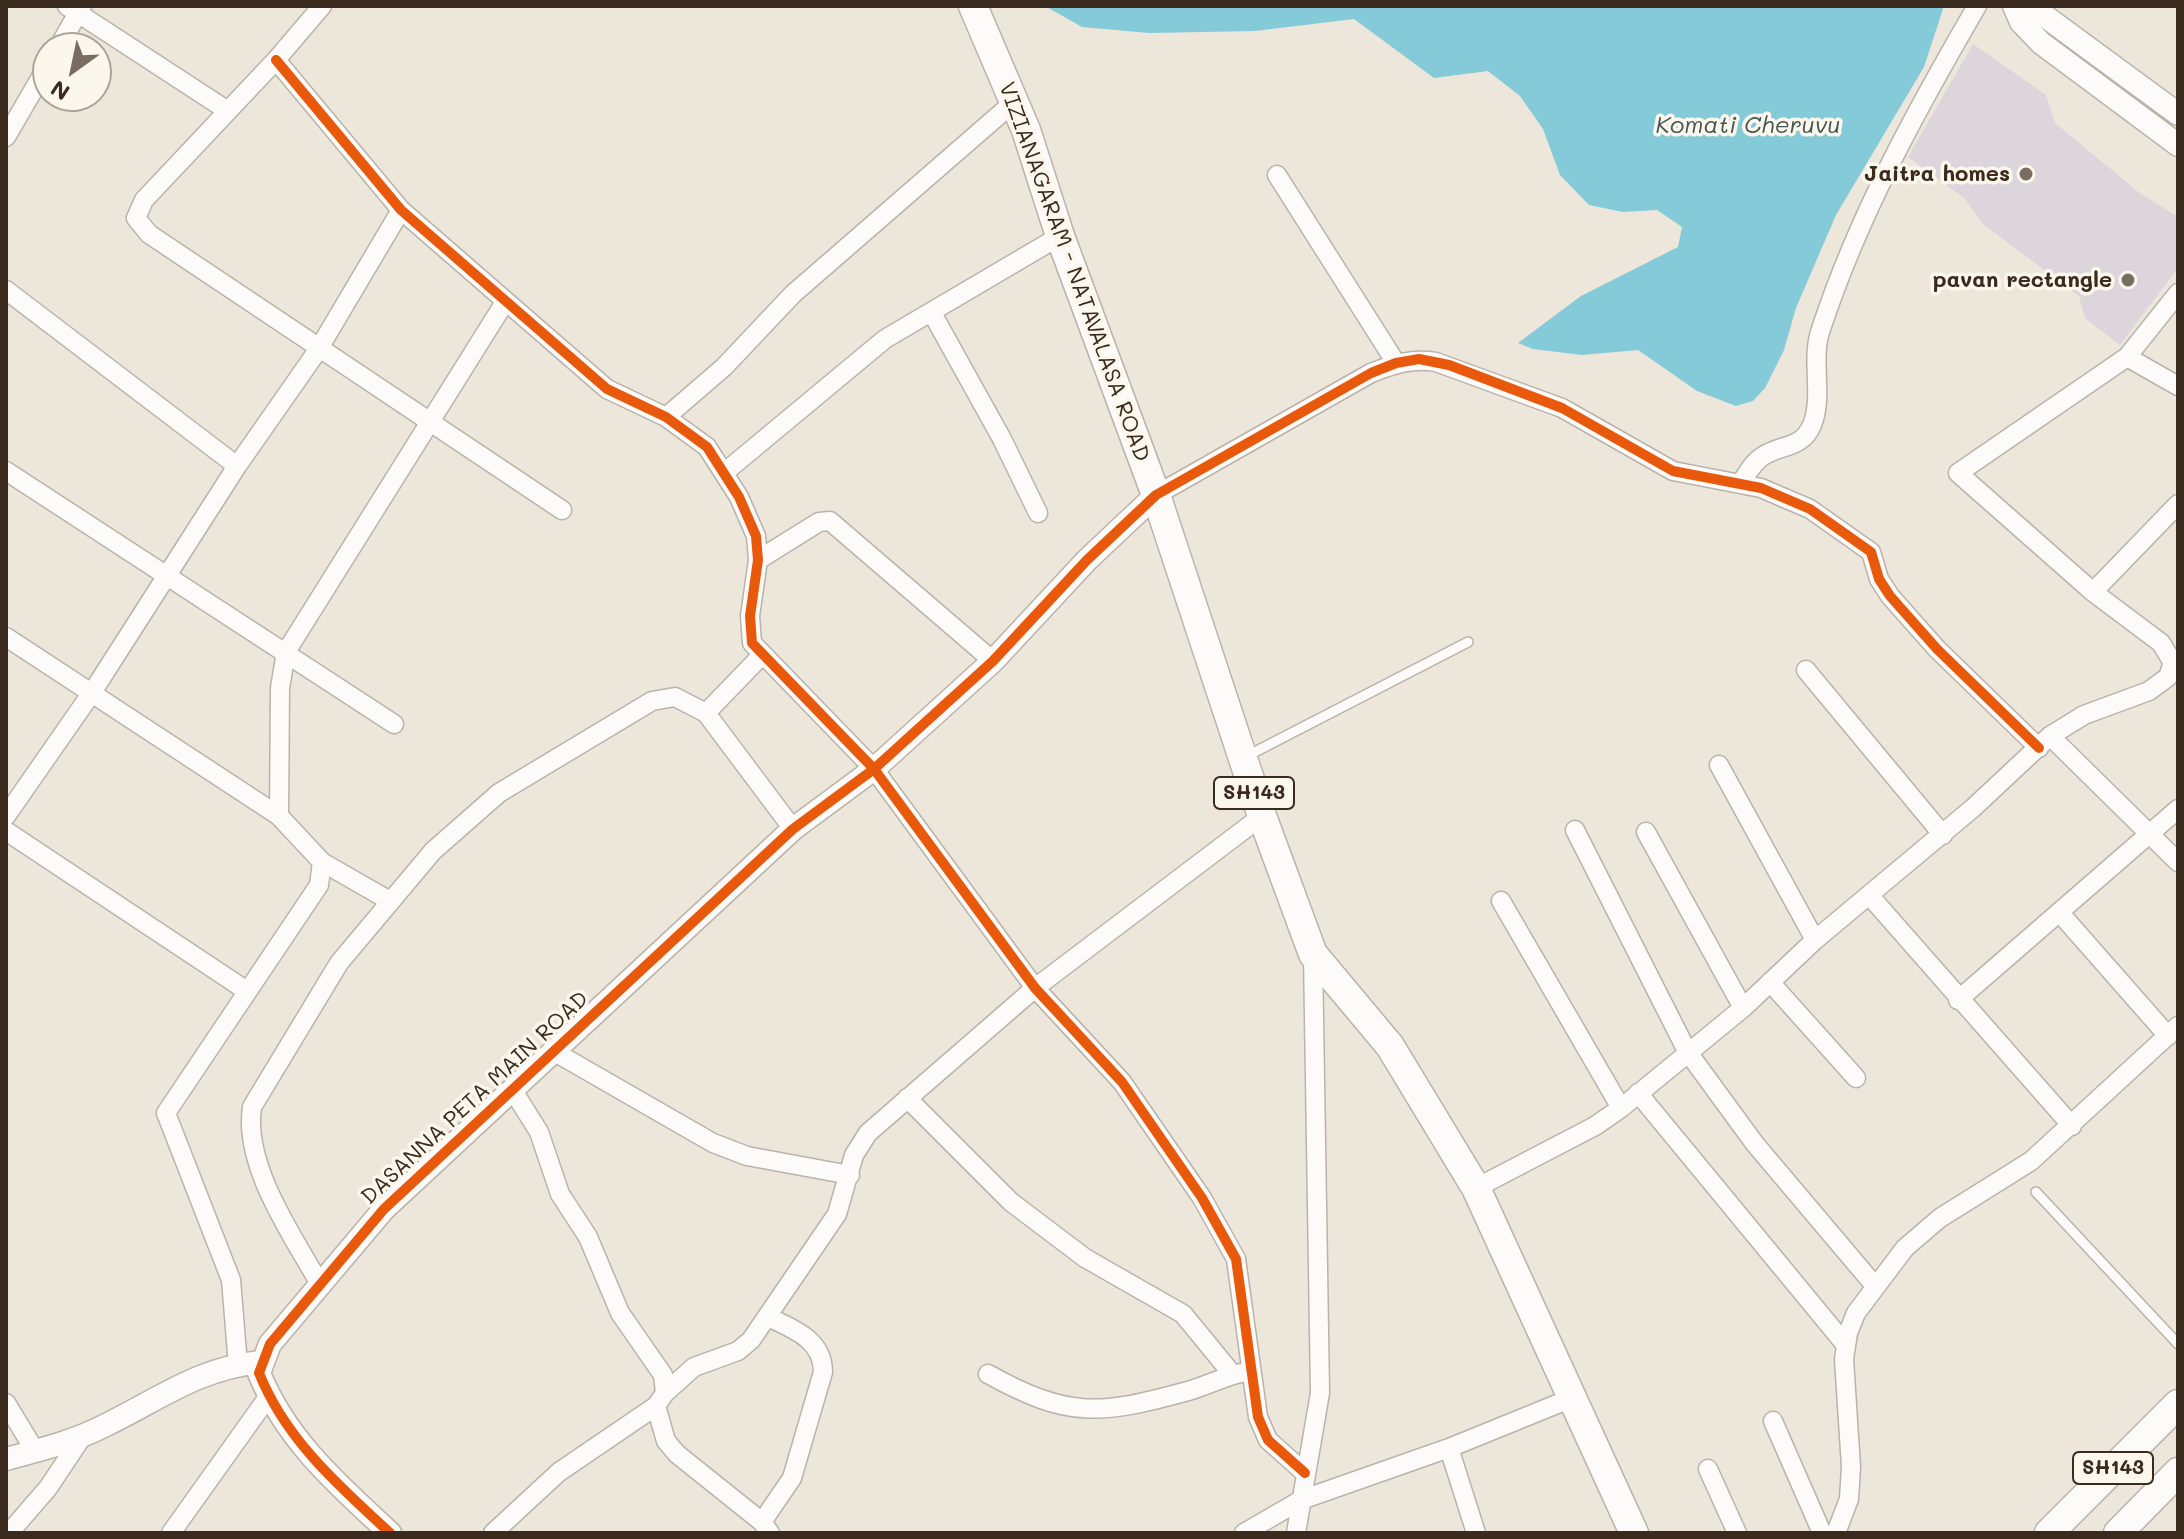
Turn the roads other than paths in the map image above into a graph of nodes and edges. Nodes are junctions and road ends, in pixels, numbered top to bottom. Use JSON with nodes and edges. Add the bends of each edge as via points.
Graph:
{"nodes":[{"id":1,"x":322,"y":6,"type":"edge"},
{"id":2,"x":973,"y":6,"type":"edge"},
{"id":3,"x":1977,"y":6,"type":"edge"},
{"id":4,"x":2014,"y":6,"type":"edge"},
{"id":5,"x":2031,"y":6,"type":"edge"},
{"id":6,"x":76,"y":9,"type":"edge"},
{"id":7,"x":65,"y":32,"type":"edge"},
{"id":8,"x":276,"y":60,"type":"junction"},
{"id":9,"x":32,"y":92,"type":"edge"},
{"id":10,"x":1014,"y":102,"type":"junction"},
{"id":11,"x":228,"y":111,"type":"junction"},
{"id":12,"x":2178,"y":114,"type":"edge"},
{"id":13,"x":6,"y":137,"type":"edge"},
{"id":14,"x":2178,"y":145,"type":"edge"},
{"id":15,"x":1277,"y":175,"type":"dead end"},
{"id":16,"x":401,"y":210,"type":"junction"},
{"id":17,"x":1060,"y":236,"type":"junction"},
{"id":18,"x":6,"y":290,"type":"edge"},
{"id":19,"x":2178,"y":293,"type":"edge"},
{"id":20,"x":505,"y":302,"type":"junction"},
{"id":21,"x":932,"y":313,"type":"junction"},
{"id":22,"x":318,"y":350,"type":"junction"},
{"id":23,"x":2127,"y":357,"type":"junction"},
{"id":24,"x":1396,"y":363,"type":"junction"},
{"id":25,"x":2178,"y":386,"type":"edge"},
{"id":26,"x":666,"y":417,"type":"junction"},
{"id":27,"x":428,"y":422,"type":"junction"},
{"id":28,"x":237,"y":466,"type":"junction"},
{"id":29,"x":6,"y":471,"type":"edge"},
{"id":30,"x":725,"y":472,"type":"junction"},
{"id":31,"x":1740,"y":484,"type":"junction"},
{"id":32,"x":1156,"y":495,"type":"junction"},
{"id":33,"x":2178,"y":504,"type":"edge"},
{"id":34,"x":562,"y":510,"type":"dead end"},
{"id":35,"x":1038,"y":513,"type":"dead end"},
{"id":36,"x":758,"y":560,"type":"junction"},
{"id":37,"x":169,"y":577,"type":"junction"},
{"id":38,"x":2093,"y":592,"type":"junction"},
{"id":39,"x":6,"y":637,"type":"edge"},
{"id":40,"x":1468,"y":642,"type":"dead end"},
{"id":41,"x":286,"y":652,"type":"junction"},
{"id":42,"x":762,"y":655,"type":"junction"},
{"id":43,"x":993,"y":661,"type":"junction"},
{"id":44,"x":1806,"y":670,"type":"dead end"},
{"id":45,"x":93,"y":691,"type":"junction"},
{"id":46,"x":706,"y":713,"type":"junction"},
{"id":47,"x":394,"y":724,"type":"dead end"},
{"id":48,"x":2044,"y":742,"type":"junction"},
{"id":49,"x":1243,"y":759,"type":"junction"},
{"id":50,"x":1719,"y":765,"type":"dead end"},
{"id":51,"x":874,"y":769,"type":"junction"},
{"id":52,"x":2178,"y":809,"type":"edge"},
{"id":53,"x":6,"y":816,"type":"edge"},
{"id":54,"x":279,"y":816,"type":"junction"},
{"id":55,"x":1262,"y":816,"type":"junction"},
{"id":56,"x":793,"y":829,"type":"junction"},
{"id":57,"x":1575,"y":830,"type":"dead end"},
{"id":58,"x":6,"y":831,"type":"edge"},
{"id":59,"x":1646,"y":832,"type":"dead end"},
{"id":60,"x":2149,"y":832,"type":"junction"},
{"id":61,"x":1943,"y":835,"type":"junction"},
{"id":62,"x":322,"y":862,"type":"junction"},
{"id":63,"x":2178,"y":862,"type":"edge"},
{"id":64,"x":1869,"y":895,"type":"junction"},
{"id":65,"x":390,"y":901,"type":"junction"},
{"id":66,"x":1501,"y":901,"type":"dead end"},
{"id":67,"x":2059,"y":912,"type":"junction"},
{"id":68,"x":1815,"y":940,"type":"junction"},
{"id":69,"x":1313,"y":954,"type":"junction"},
{"id":70,"x":1770,"y":982,"type":"junction"},
{"id":71,"x":1035,"y":988,"type":"junction"},
{"id":72,"x":247,"y":991,"type":"junction"},
{"id":73,"x":1958,"y":1000,"type":"junction"},
{"id":74,"x":1743,"y":1008,"type":"junction"},
{"id":75,"x":2173,"y":1031,"type":"edge"},
{"id":76,"x":553,"y":1051,"type":"junction"},
{"id":77,"x":1687,"y":1051,"type":"junction"},
{"id":78,"x":1856,"y":1078,"type":"dead end"},
{"id":79,"x":512,"y":1089,"type":"junction"},
{"id":80,"x":1638,"y":1093,"type":"junction"},
{"id":81,"x":907,"y":1098,"type":"junction"},
{"id":82,"x":1621,"y":1108,"type":"junction"},
{"id":83,"x":2072,"y":1126,"type":"junction"},
{"id":84,"x":850,"y":1175,"type":"junction"},
{"id":85,"x":1476,"y":1188,"type":"junction"},
{"id":86,"x":2036,"y":1192,"type":"dead end"},
{"id":87,"x":321,"y":1286,"type":"junction"},
{"id":88,"x":1875,"y":1286,"type":"junction"},
{"id":89,"x":768,"y":1317,"type":"junction"},
{"id":90,"x":1845,"y":1344,"type":"junction"},
{"id":91,"x":2178,"y":1344,"type":"edge"},
{"id":92,"x":261,"y":1362,"type":"junction"},
{"id":93,"x":238,"y":1365,"type":"junction"},
{"id":94,"x":1242,"y":1373,"type":"junction"},
{"id":95,"x":988,"y":1374,"type":"dead end"},
{"id":96,"x":268,"y":1397,"type":"junction"},
{"id":97,"x":1572,"y":1398,"type":"junction"},
{"id":98,"x":660,"y":1399,"type":"junction"},
{"id":99,"x":6,"y":1403,"type":"edge"},
{"id":100,"x":2178,"y":1404,"type":"edge"},
{"id":101,"x":1773,"y":1421,"type":"dead end"},
{"id":102,"x":84,"y":1434,"type":"junction"},
{"id":103,"x":1449,"y":1448,"type":"junction"},
{"id":104,"x":35,"y":1451,"type":"junction"},
{"id":105,"x":6,"y":1459,"type":"edge"},
{"id":106,"x":1708,"y":1469,"type":"dead end"},
{"id":107,"x":2178,"y":1472,"type":"edge"},
{"id":108,"x":1305,"y":1473,"type":"junction"},
{"id":109,"x":1301,"y":1500,"type":"junction"},
{"id":110,"x":766,"y":1527,"type":"edge"},
{"id":111,"x":178,"y":1531,"type":"edge"},
{"id":112,"x":9,"y":1533,"type":"edge"},
{"id":113,"x":390,"y":1533,"type":"edge"},
{"id":114,"x":493,"y":1533,"type":"edge"},
{"id":115,"x":1244,"y":1533,"type":"edge"},
{"id":116,"x":1296,"y":1533,"type":"edge"},
{"id":117,"x":1476,"y":1533,"type":"edge"},
{"id":118,"x":1634,"y":1533,"type":"edge"},
{"id":119,"x":1737,"y":1533,"type":"edge"},
{"id":120,"x":1822,"y":1533,"type":"edge"},
{"id":121,"x":1836,"y":1533,"type":"edge"},
{"id":122,"x":2049,"y":1533,"type":"edge"},
{"id":123,"x":2118,"y":1533,"type":"edge"}],
"edges":[{"from":1,"to":8,"type":"street"},
{"from":2,"to":10,"type":"main road","name":"VIZIANAGARAM - NATAVALASA ROAD","number":"SH143"},
{"from":3,"to":31,"type":"street","via":[[1895,151],[1836,288],[1815,349],[1812,425],[1799,442],[1758,460]]},
{"from":4,"to":14,"type":"street","via":[[2041,43]]},
{"from":5,"to":12,"type":"street"},
{"from":6,"to":7,"type":"street"},
{"from":6,"to":11,"type":"street"},
{"from":8,"to":11,"type":"street"},
{"from":8,"to":16,"type":"street"},
{"from":9,"to":13,"type":"street"},
{"from":10,"to":17,"type":"main road","name":"VIZIANAGARAM - NATAVALASA ROAD","number":"SH143"},
{"from":10,"to":26,"type":"street","via":[[793,294],[724,367]]},
{"from":11,"to":22,"type":"street","via":[[144,200],[136,218],[149,234]]},
{"from":15,"to":24,"type":"street"},
{"from":16,"to":20,"type":"street"},
{"from":16,"to":22,"type":"street"},
{"from":17,"to":21,"type":"street"},
{"from":17,"to":32,"type":"main road","name":"VIZIANAGARAM - NATAVALASA ROAD","number":"SH143"},
{"from":18,"to":28,"type":"street"},
{"from":19,"to":23,"type":"street"},
{"from":20,"to":26,"type":"street","via":[[607,389]]},
{"from":20,"to":27,"type":"street"},
{"from":21,"to":30,"type":"street","via":[[885,339]]},
{"from":21,"to":35,"type":"street"},
{"from":22,"to":27,"type":"street"},
{"from":22,"to":28,"type":"street"},
{"from":23,"to":25,"type":"street"},
{"from":23,"to":38,"type":"street","via":[[1958,473]]},
{"from":24,"to":31,"type":"street","via":[[1419,359],[1449,365],[1562,408],[1673,471]]},
{"from":24,"to":32,"type":"street"},
{"from":26,"to":30,"type":"street","via":[[707,447]]},
{"from":27,"to":34,"type":"street"},
{"from":27,"to":41,"type":"street"},
{"from":28,"to":37,"type":"street"},
{"from":29,"to":37,"type":"street"},
{"from":30,"to":36,"type":"street","via":[[756,536]]},
{"from":31,"to":48,"type":"street","via":[[1800,504],[1865,547],[1890,596],[1937,649]]},
{"from":32,"to":43,"type":"street","name":"DASANNA PETA MAIN ROAD"},
{"from":32,"to":49,"type":"main road","name":"VIZIANAGARAM - NATAVALASA ROAD","number":"SH143"},
{"from":33,"to":38,"type":"street"},
{"from":36,"to":42,"type":"street","via":[[749,634]]},
{"from":36,"to":43,"type":"street","via":[[819,522],[830,521]]},
{"from":37,"to":41,"type":"street"},
{"from":37,"to":45,"type":"street"},
{"from":38,"to":48,"type":"street","via":[[2161,643],[2172,670],[2149,691],[2084,715]]},
{"from":39,"to":45,"type":"street"},
{"from":40,"to":49,"type":"lane"},
{"from":41,"to":47,"type":"street"},
{"from":41,"to":54,"type":"street","via":[[280,688]]},
{"from":42,"to":46,"type":"street"},
{"from":42,"to":51,"type":"street"},
{"from":43,"to":51,"type":"street","name":"DASANNA PETA MAIN ROAD"},
{"from":44,"to":61,"type":"street"},
{"from":45,"to":53,"type":"street"},
{"from":45,"to":54,"type":"street"},
{"from":46,"to":56,"type":"street"},
{"from":46,"to":65,"type":"street","via":[[675,697],[652,701],[499,793],[433,851]]},
{"from":48,"to":60,"type":"street"},
{"from":48,"to":61,"type":"street"},
{"from":49,"to":55,"type":"main road","name":"VIZIANAGARAM - NATAVALASA ROAD","number":"SH143"},
{"from":50,"to":68,"type":"street"},
{"from":51,"to":56,"type":"street","name":"DASANNA PETA MAIN ROAD"},
{"from":51,"to":71,"type":"street"},
{"from":52,"to":60,"type":"street"},
{"from":54,"to":62,"type":"street"},
{"from":55,"to":69,"type":"main road","name":"VIZIANAGARAM - NATAVALASA ROAD","number":"SH143"},
{"from":55,"to":71,"type":"street"},
{"from":56,"to":76,"type":"street","name":"DASANNA PETA MAIN ROAD"},
{"from":57,"to":77,"type":"street"},
{"from":58,"to":72,"type":"street"},
{"from":59,"to":74,"type":"street"},
{"from":60,"to":63,"type":"street"},
{"from":60,"to":67,"type":"street"},
{"from":61,"to":64,"type":"street"},
{"from":62,"to":65,"type":"street"},
{"from":62,"to":72,"type":"street","via":[[319,885]]},
{"from":64,"to":68,"type":"street"},
{"from":64,"to":73,"type":"street"},
{"from":65,"to":87,"type":"street","via":[[339,963],[252,1107],[249,1128],[269,1194]]},
{"from":66,"to":82,"type":"street"},
{"from":67,"to":73,"type":"street"},
{"from":67,"to":75,"type":"street"},
{"from":68,"to":70,"type":"street"},
{"from":69,"to":85,"type":"main road","name":"VIZIANAGARAM - NATAVALASA ROAD","number":"SH143","via":[[1390,1046]]},
{"from":69,"to":108,"type":"street","via":[[1320,1393]]},
{"from":70,"to":74,"type":"street"},
{"from":70,"to":78,"type":"street"},
{"from":71,"to":81,"type":"street"},
{"from":71,"to":94,"type":"street","via":[[1122,1082],[1225,1236],[1236,1259]]},
{"from":72,"to":93,"type":"street","via":[[166,1113],[231,1280]]},
{"from":73,"to":83,"type":"street"},
{"from":74,"to":77,"type":"street"},
{"from":75,"to":83,"type":"street"},
{"from":76,"to":79,"type":"street","name":"DASANNA PETA MAIN ROAD"},
{"from":76,"to":84,"type":"street","via":[[713,1143],[747,1156]]},
{"from":77,"to":80,"type":"street"},
{"from":77,"to":88,"type":"street","via":[[1755,1144]]},
{"from":79,"to":87,"type":"street","name":"DASANNA PETA MAIN ROAD","via":[[384,1209]]},
{"from":79,"to":98,"type":"street","via":[[539,1132],[560,1194],[588,1237],[620,1313],[658,1366]]},
{"from":80,"to":82,"type":"street"},
{"from":80,"to":90,"type":"street"},
{"from":81,"to":84,"type":"street","via":[[860,1143]]},
{"from":81,"to":94,"type":"street","via":[[1011,1202],[1085,1258],[1183,1314]]},
{"from":82,"to":85,"type":"street"},
{"from":83,"to":88,"type":"street","via":[[2031,1161],[1940,1218],[1905,1248]]},
{"from":84,"to":89,"type":"street","via":[[837,1214]]},
{"from":85,"to":97,"type":"main road","name":"VIZIANAGARAM - NATAVALASA ROAD","number":"SH143"},
{"from":86,"to":91,"type":"lane"},
{"from":87,"to":92,"type":"street","name":"DASANNA PETA MAIN ROAD","via":[[270,1344]]},
{"from":88,"to":90,"type":"street","via":[[1856,1313]]},
{"from":89,"to":98,"type":"street","via":[[744,1347],[694,1367]]},
{"from":89,"to":110,"type":"street","via":[[812,1342],[823,1360],[823,1372],[792,1478]]},
{"from":90,"to":121,"type":"street","via":[[1851,1467],[1849,1499]]},
{"from":92,"to":93,"type":"street"},
{"from":92,"to":96,"type":"street","via":[[259,1373]]},
{"from":93,"to":102,"type":"street","via":[[198,1376]]},
{"from":94,"to":95,"type":"street","via":[[1191,1391],[1083,1410],[1029,1397]]},
{"from":94,"to":108,"type":"street","via":[[1268,1440]]},
{"from":96,"to":111,"type":"street"},
{"from":96,"to":113,"type":"street","via":[[309,1457]]},
{"from":97,"to":103,"type":"street"},
{"from":97,"to":118,"type":"main road","name":"VIZIANAGARAM - NATAVALASA ROAD","number":"SH143"},
{"from":98,"to":110,"type":"street","via":[[666,1441]]},
{"from":98,"to":114,"type":"street","via":[[559,1472]]},
{"from":99,"to":104,"type":"street"},
{"from":100,"to":122,"type":"main road","number":"SH143"},
{"from":101,"to":120,"type":"street"},
{"from":102,"to":104,"type":"street"},
{"from":102,"to":112,"type":"street"},
{"from":103,"to":109,"type":"street"},
{"from":103,"to":117,"type":"street"},
{"from":104,"to":105,"type":"street"},
{"from":106,"to":119,"type":"street"},
{"from":107,"to":123,"type":"main road","number":"SH143"},
{"from":108,"to":109,"type":"street"},
{"from":109,"to":115,"type":"street"},
{"from":109,"to":116,"type":"street"}]}
